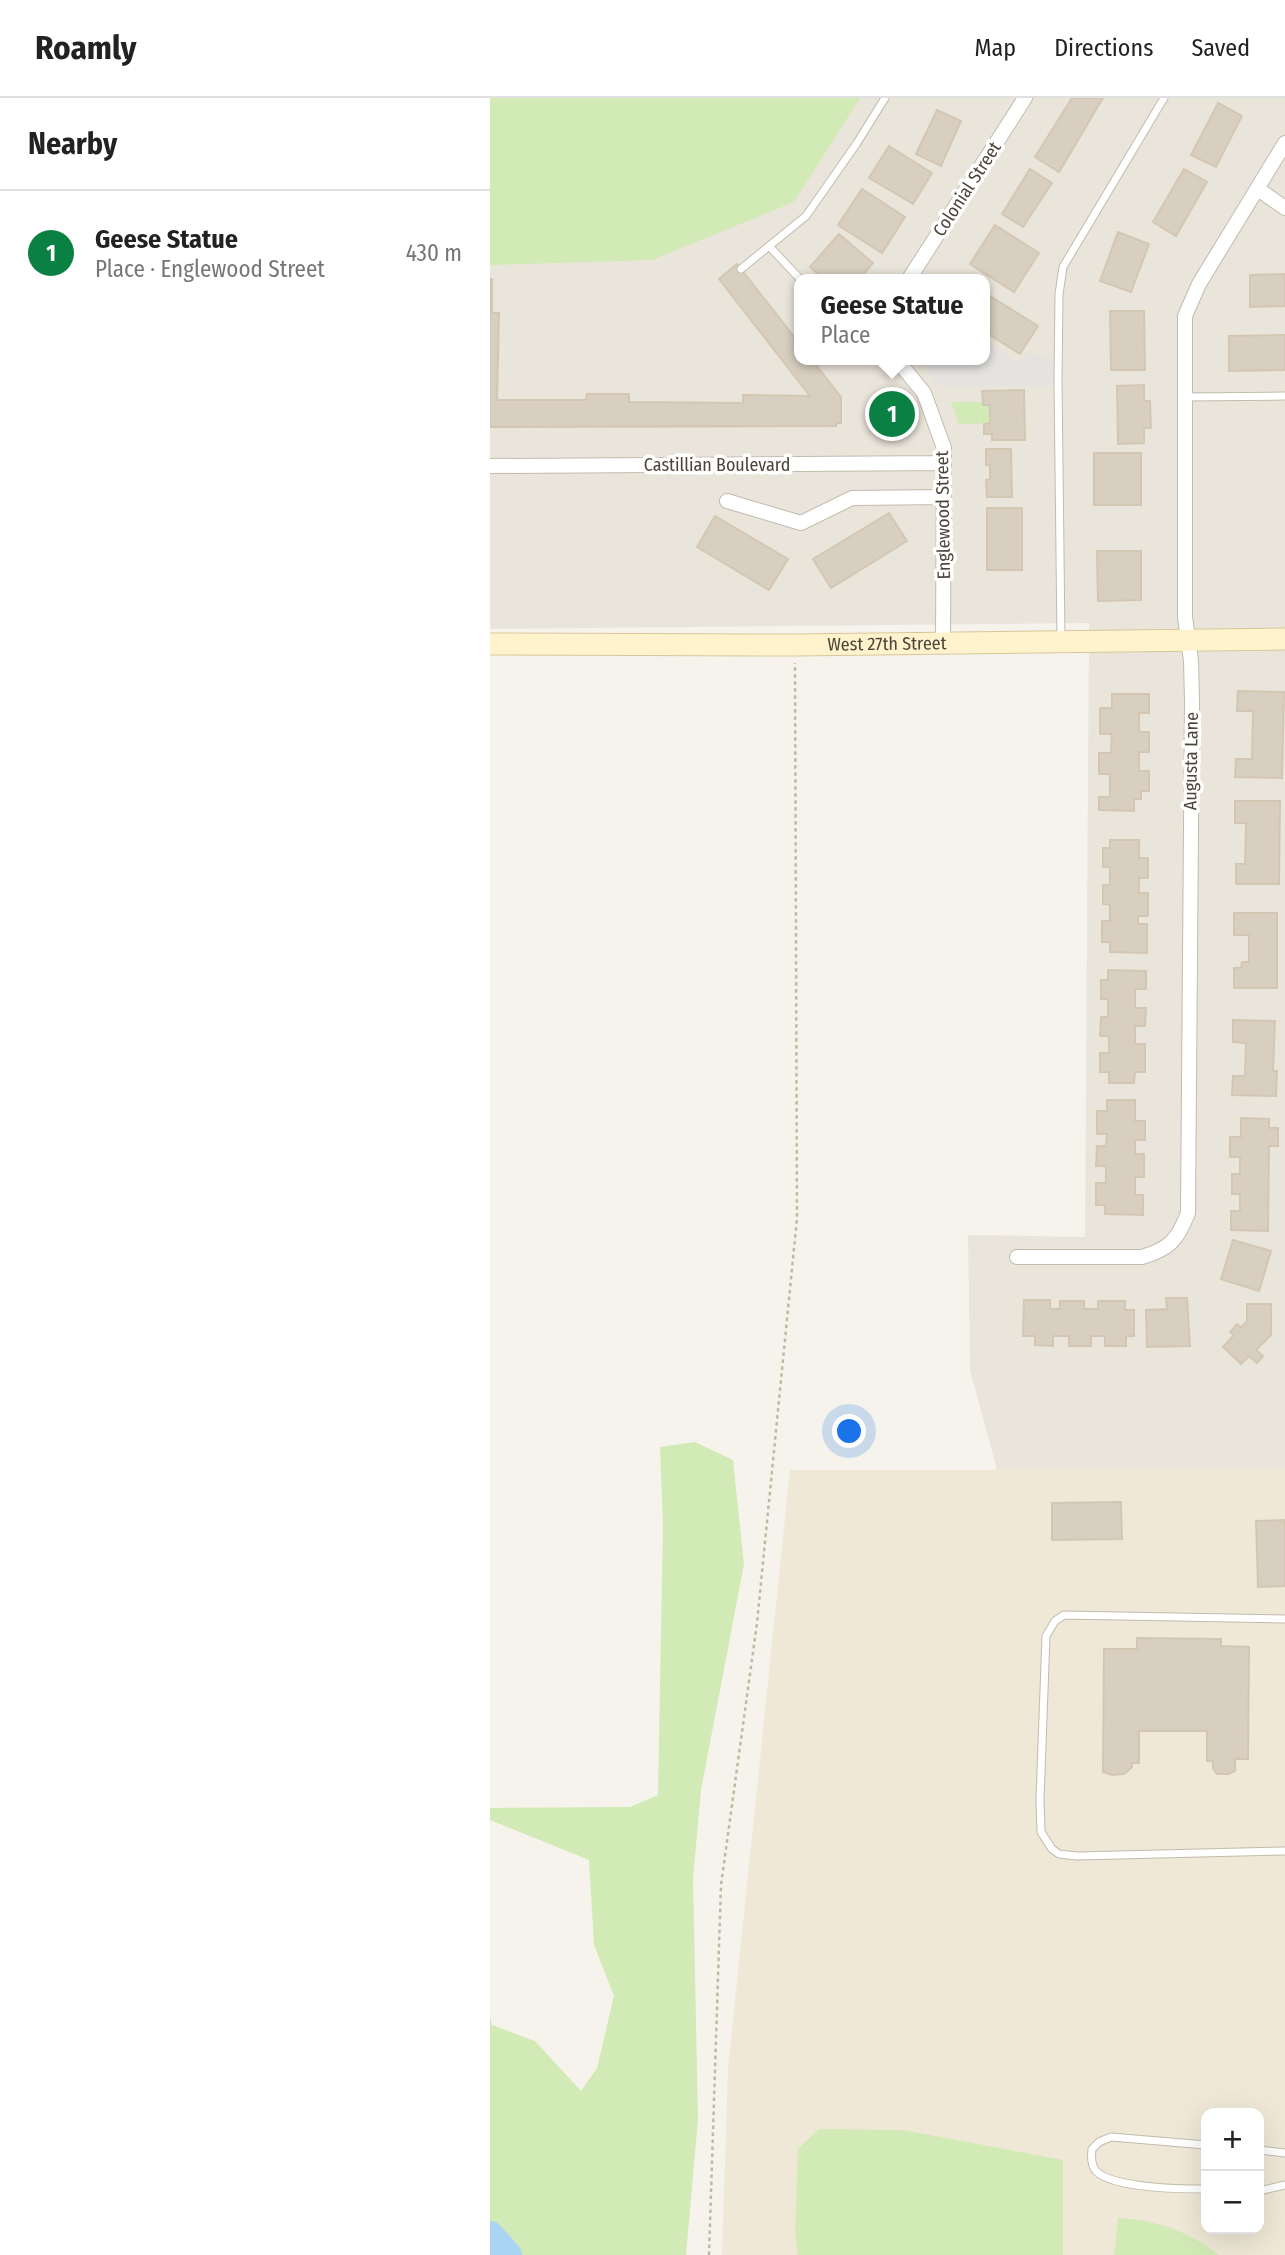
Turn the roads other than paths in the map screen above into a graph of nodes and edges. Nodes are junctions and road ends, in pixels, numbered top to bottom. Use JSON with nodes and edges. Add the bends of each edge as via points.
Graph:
{"nodes":[{"id":1,"x":885,"y":98,"type":"edge"},
{"id":2,"x":1025,"y":98,"type":"edge"},
{"id":3,"x":1164,"y":98,"type":"edge"},
{"id":4,"x":1285,"y":143,"type":"edge"},
{"id":5,"x":1258,"y":188,"type":"junction"},
{"id":6,"x":1285,"y":208,"type":"edge"},
{"id":7,"x":769,"y":246,"type":"junction"},
{"id":8,"x":741,"y":269,"type":"dead end"},
{"id":9,"x":795,"y":274,"type":"edge"},
{"id":10,"x":912,"y":274,"type":"edge"},
{"id":11,"x":901,"y":365,"type":"edge"},
{"id":12,"x":1285,"y":396,"type":"edge"},
{"id":13,"x":1186,"y":397,"type":"junction"},
{"id":14,"x":944,"y":463,"type":"junction"},
{"id":15,"x":490,"y":466,"type":"edge"},
{"id":16,"x":944,"y":497,"type":"junction"},
{"id":17,"x":727,"y":500,"type":"dead end"},
{"id":18,"x":1189,"y":639,"type":"junction"},
{"id":19,"x":1285,"y":639,"type":"edge"},
{"id":20,"x":1061,"y":640,"type":"junction"},
{"id":21,"x":943,"y":642,"type":"junction"},
{"id":22,"x":490,"y":644,"type":"edge"},
{"id":23,"x":1017,"y":1257,"type":"dead end"},
{"id":24,"x":1285,"y":1619,"type":"edge"},
{"id":25,"x":1285,"y":1851,"type":"edge"},
{"id":26,"x":1201,"y":2145,"type":"edge"},
{"id":27,"x":1264,"y":2151,"type":"edge"},
{"id":28,"x":1285,"y":2153,"type":"edge"},
{"id":29,"x":1285,"y":2185,"type":"edge"},
{"id":30,"x":1201,"y":2189,"type":"edge"},
{"id":31,"x":1264,"y":2190,"type":"edge"}],
"edges":[{"from":1,"to":7,"type":"lane","via":[[806,216]]},
{"from":2,"to":10,"type":"street","name":"Colonial Street"},
{"from":3,"to":20,"type":"lane","via":[[1063,267],[1058,380]]},
{"from":4,"to":5,"type":"street","name":"Augusta Lane"},
{"from":5,"to":6,"type":"street"},
{"from":5,"to":13,"type":"street","name":"Augusta Lane","via":[[1199,284],[1185,316]]},
{"from":7,"to":8,"type":"lane"},
{"from":7,"to":9,"type":"lane"},
{"from":11,"to":14,"type":"street","name":"Englewood Street","via":[[924,393],[944,448]]},
{"from":12,"to":13,"type":"lane"},
{"from":13,"to":18,"type":"street","name":"Augusta Lane","via":[[1185,617]]},
{"from":14,"to":15,"type":"street","name":"Castillian Boulevard"},
{"from":14,"to":16,"type":"street","name":"Englewood Street"},
{"from":16,"to":17,"type":"street","name":"Castillian Boulevard","via":[[852,498],[801,523]]},
{"from":16,"to":21,"type":"street","name":"Englewood Street"},
{"from":18,"to":19,"type":"main road","name":"West 27th Street"},
{"from":18,"to":20,"type":"main road","name":"West 27th Street"},
{"from":18,"to":23,"type":"street","name":"Augusta Lane","via":[[1188,1213],[1172,1243],[1158,1252]]},
{"from":20,"to":21,"type":"main road","name":"West 27th Street"},
{"from":21,"to":22,"type":"main road","name":"West 27th Street"},
{"from":24,"to":25,"type":"lane","via":[[1064,1615],[1055,1621],[1046,1636],[1040,1799],[1041,1832],[1059,1854]]},
{"from":26,"to":30,"type":"lane","via":[[1111,2137],[1092,2149],[1091,2160],[1096,2171],[1110,2178],[1137,2185]]},
{"from":27,"to":28,"type":"lane"},
{"from":29,"to":31,"type":"lane"}]}
